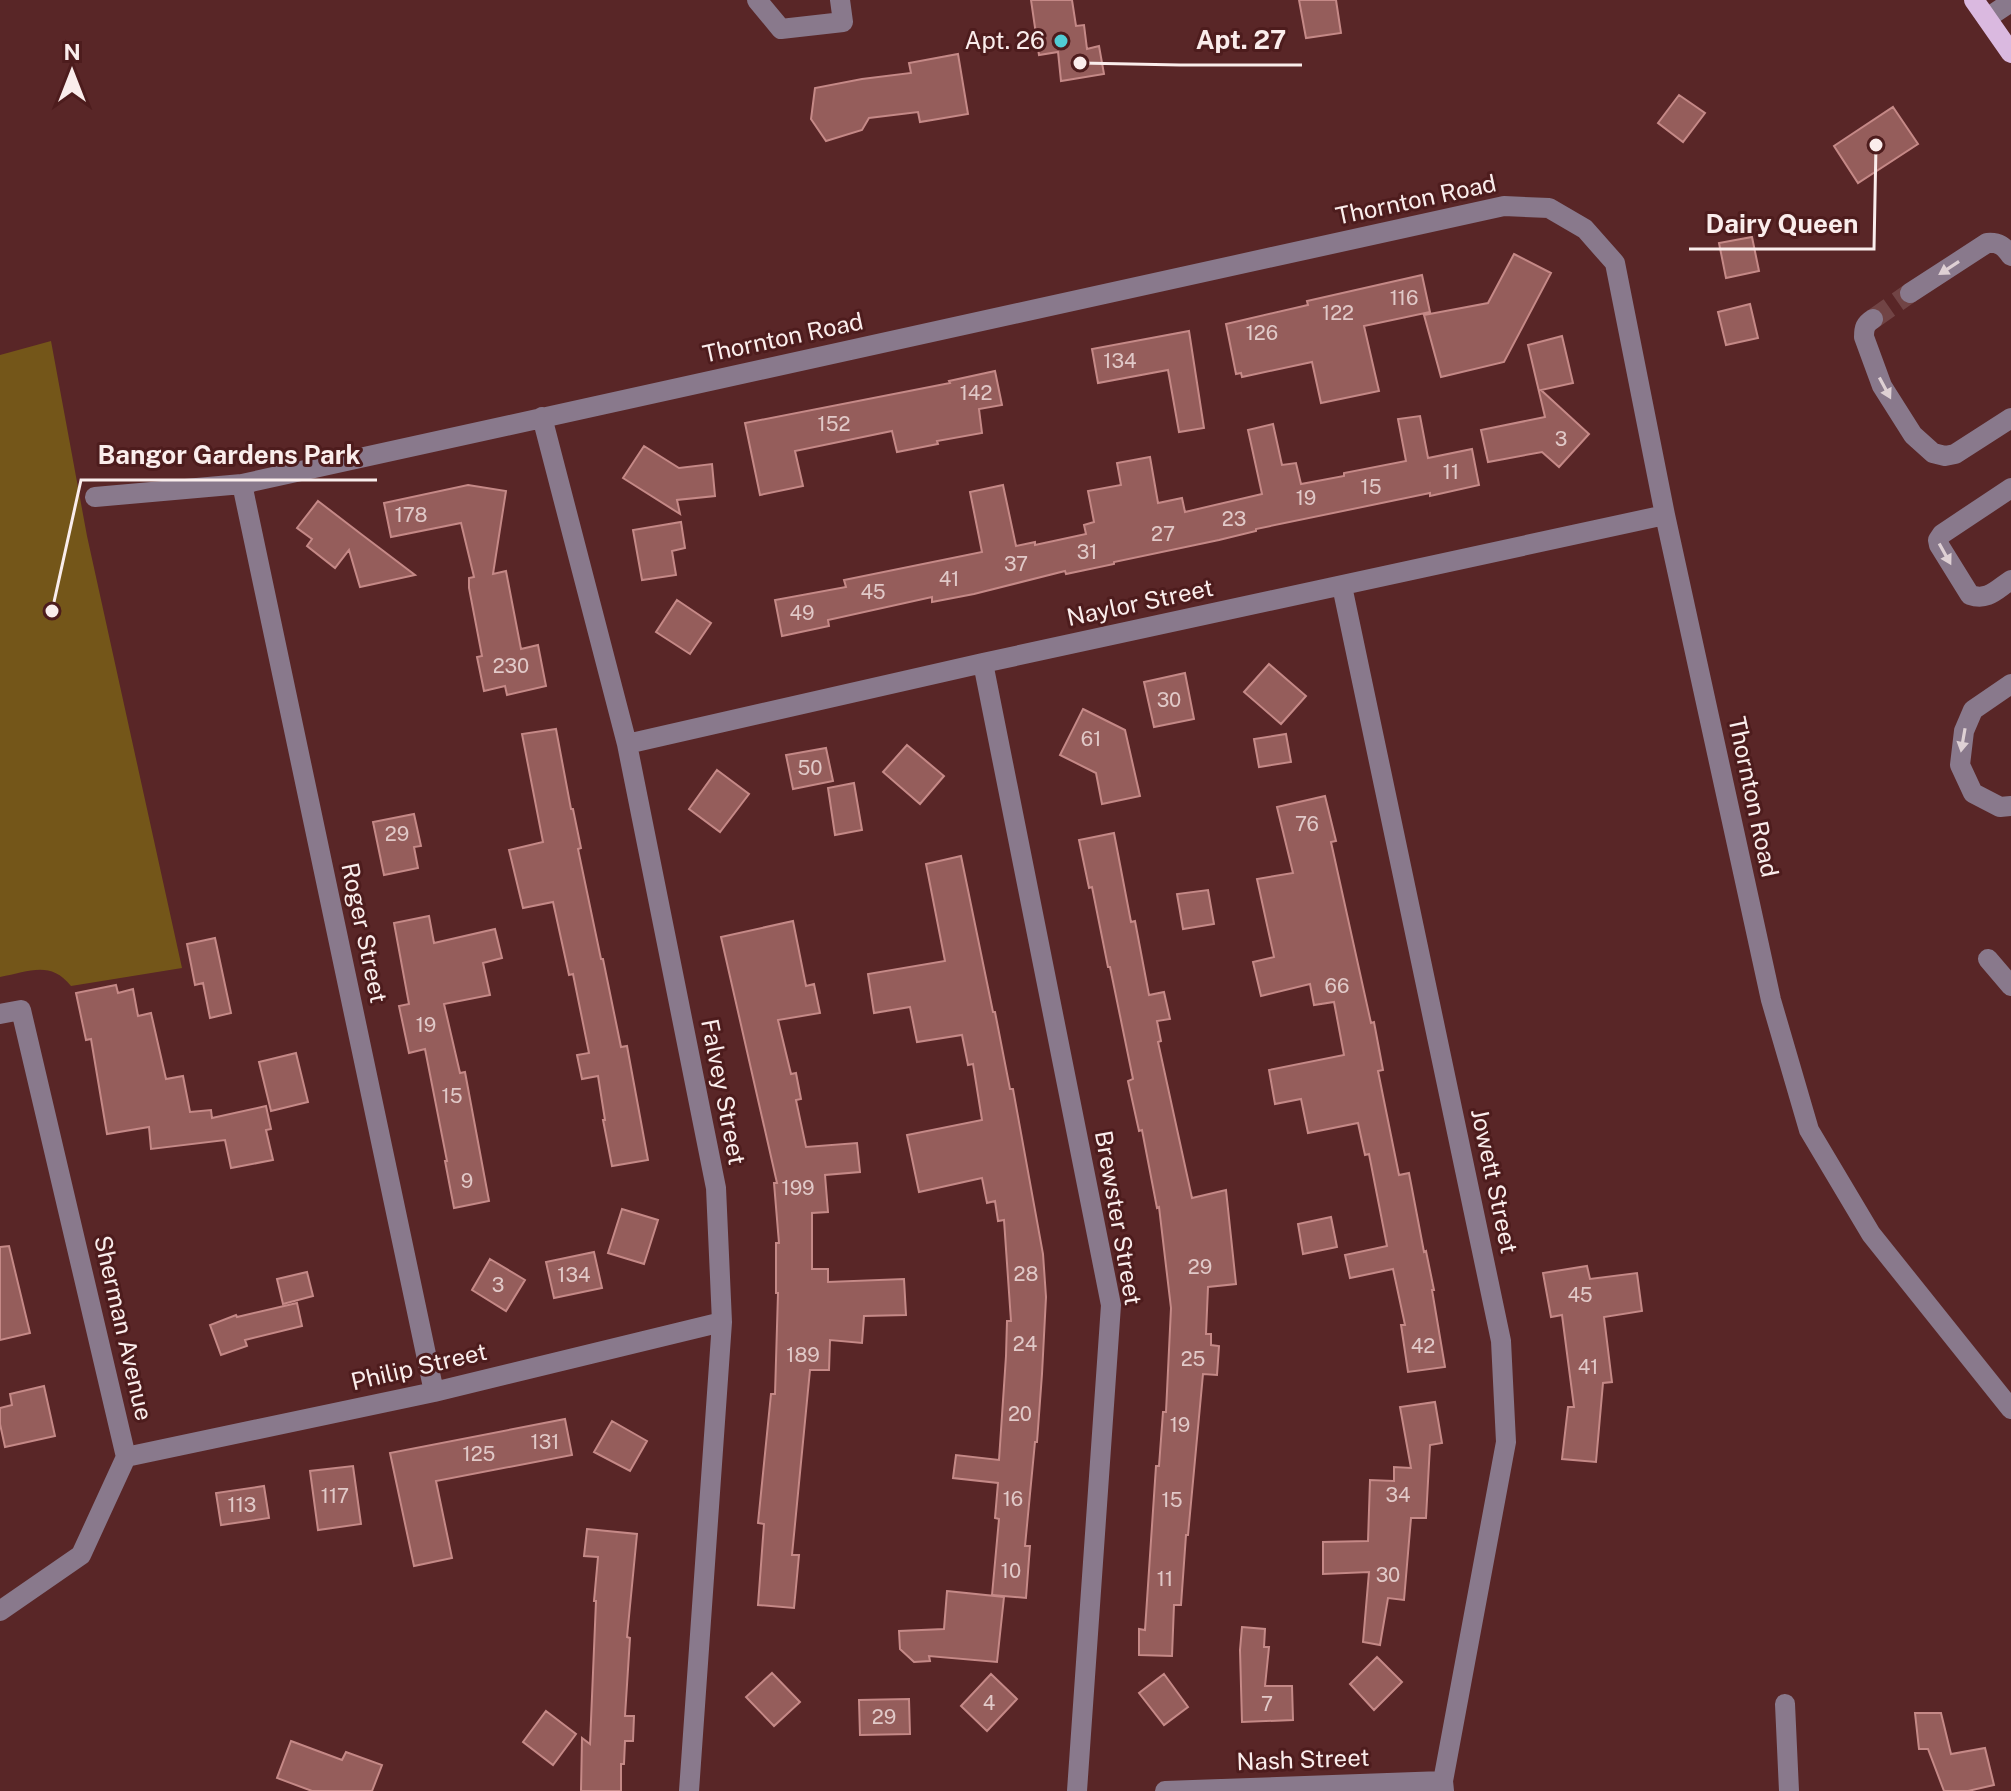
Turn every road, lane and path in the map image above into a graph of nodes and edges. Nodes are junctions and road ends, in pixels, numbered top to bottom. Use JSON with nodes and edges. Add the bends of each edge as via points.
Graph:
{"nodes":[{"id":1,"x":757,"y":0,"type":"edge"},
{"id":2,"x":840,"y":0,"type":"edge"},
{"id":3,"x":1974,"y":0,"type":"edge"},
{"id":4,"x":2011,"y":2,"type":"edge"},
{"id":5,"x":1987,"y":18,"type":"junction"},
{"id":6,"x":2011,"y":53,"type":"edge"},
{"id":7,"x":2011,"y":256,"type":"edge"},
{"id":8,"x":1910,"y":293,"type":"tunnel mouth"},
{"id":9,"x":1873,"y":319,"type":"dead end"},
{"id":10,"x":542,"y":417,"type":"junction"},
{"id":11,"x":2011,"y":418,"type":"edge"},
{"id":12,"x":242,"y":484,"type":"junction"},
{"id":13,"x":2011,"y":488,"type":"edge"},
{"id":14,"x":95,"y":497,"type":"dead end"},
{"id":15,"x":1665,"y":515,"type":"junction"},
{"id":16,"x":2011,"y":580,"type":"edge"},
{"id":17,"x":1342,"y":586,"type":"junction"},
{"id":18,"x":983,"y":663,"type":"junction"},
{"id":19,"x":2011,"y":684,"type":"edge"},
{"id":20,"x":627,"y":744,"type":"junction"},
{"id":21,"x":2011,"y":806,"type":"edge"},
{"id":22,"x":1988,"y":959,"type":"dead end"},
{"id":23,"x":2011,"y":986,"type":"edge"},
{"id":24,"x":0,"y":1014,"type":"edge"},
{"id":25,"x":722,"y":1322,"type":"junction"},
{"id":26,"x":434,"y":1392,"type":"junction"},
{"id":27,"x":2011,"y":1409,"type":"edge"},
{"id":28,"x":126,"y":1457,"type":"junction"},
{"id":29,"x":0,"y":1611,"type":"edge"},
{"id":30,"x":1785,"y":1704,"type":"dead end"},
{"id":31,"x":1444,"y":1786,"type":"edge"},
{"id":32,"x":689,"y":1791,"type":"edge"},
{"id":33,"x":1077,"y":1791,"type":"edge"},
{"id":34,"x":1165,"y":1791,"type":"edge"},
{"id":35,"x":1789,"y":1791,"type":"edge"}],
"edges":[{"from":1,"to":2,"type":"street","via":[[781,29],[843,22]]},
{"from":3,"to":5,"type":"main road"},
{"from":4,"to":5,"type":"street"},
{"from":5,"to":6,"type":"main road"},
{"from":7,"to":8,"type":"street","one_way":true,"via":[[1997,242],[1987,243]]},
{"from":9,"to":11,"type":"street","one_way":true,"via":[[1867,322],[1864,337],[1882,386],[1913,435],[1933,453],[1955,454]]},
{"from":10,"to":12,"type":"street","name":"Thornton Road"},
{"from":10,"to":15,"type":"street","name":"Thornton Road","via":[[1504,206],[1549,208],[1585,229],[1615,263]]},
{"from":10,"to":20,"type":"street","name":"Falvey Street"},
{"from":12,"to":14,"type":"street","name":"Thornton Road"},
{"from":12,"to":26,"type":"street","name":"Roger Street"},
{"from":13,"to":16,"type":"street","one_way":true,"via":[[1938,540],[1970,595],[1985,598]]},
{"from":15,"to":17,"type":"street","name":"Naylor Street"},
{"from":15,"to":27,"type":"street","name":"Thornton Road","via":[[1771,1000],[1809,1130],[1871,1234]]},
{"from":17,"to":18,"type":"street","name":"Naylor Street"},
{"from":17,"to":31,"type":"street","name":"Jowett Street","via":[[1501,1341],[1506,1442]]},
{"from":18,"to":20,"type":"street","name":"Naylor Street"},
{"from":18,"to":33,"type":"street","name":"Brewster Street","via":[[1111,1305]]},
{"from":19,"to":21,"type":"street","one_way":true,"via":[[1973,710],[1960,765],[1973,793],[2000,807]]},
{"from":20,"to":25,"type":"street","name":"Falvey Street","via":[[716,1188]]},
{"from":22,"to":23,"type":"street"},
{"from":24,"to":28,"type":"street","name":"Sherman Avenue","via":[[21,1010]]},
{"from":25,"to":26,"type":"street","name":"Philip Street"},
{"from":25,"to":32,"type":"street","name":"Falvey Street"},
{"from":26,"to":28,"type":"street","name":"Philip Street"},
{"from":28,"to":29,"type":"street","name":"Sherman Avenue","via":[[81,1555]]},
{"from":30,"to":35,"type":"street"},
{"from":31,"to":34,"type":"street","name":"Nash Street"}]}
